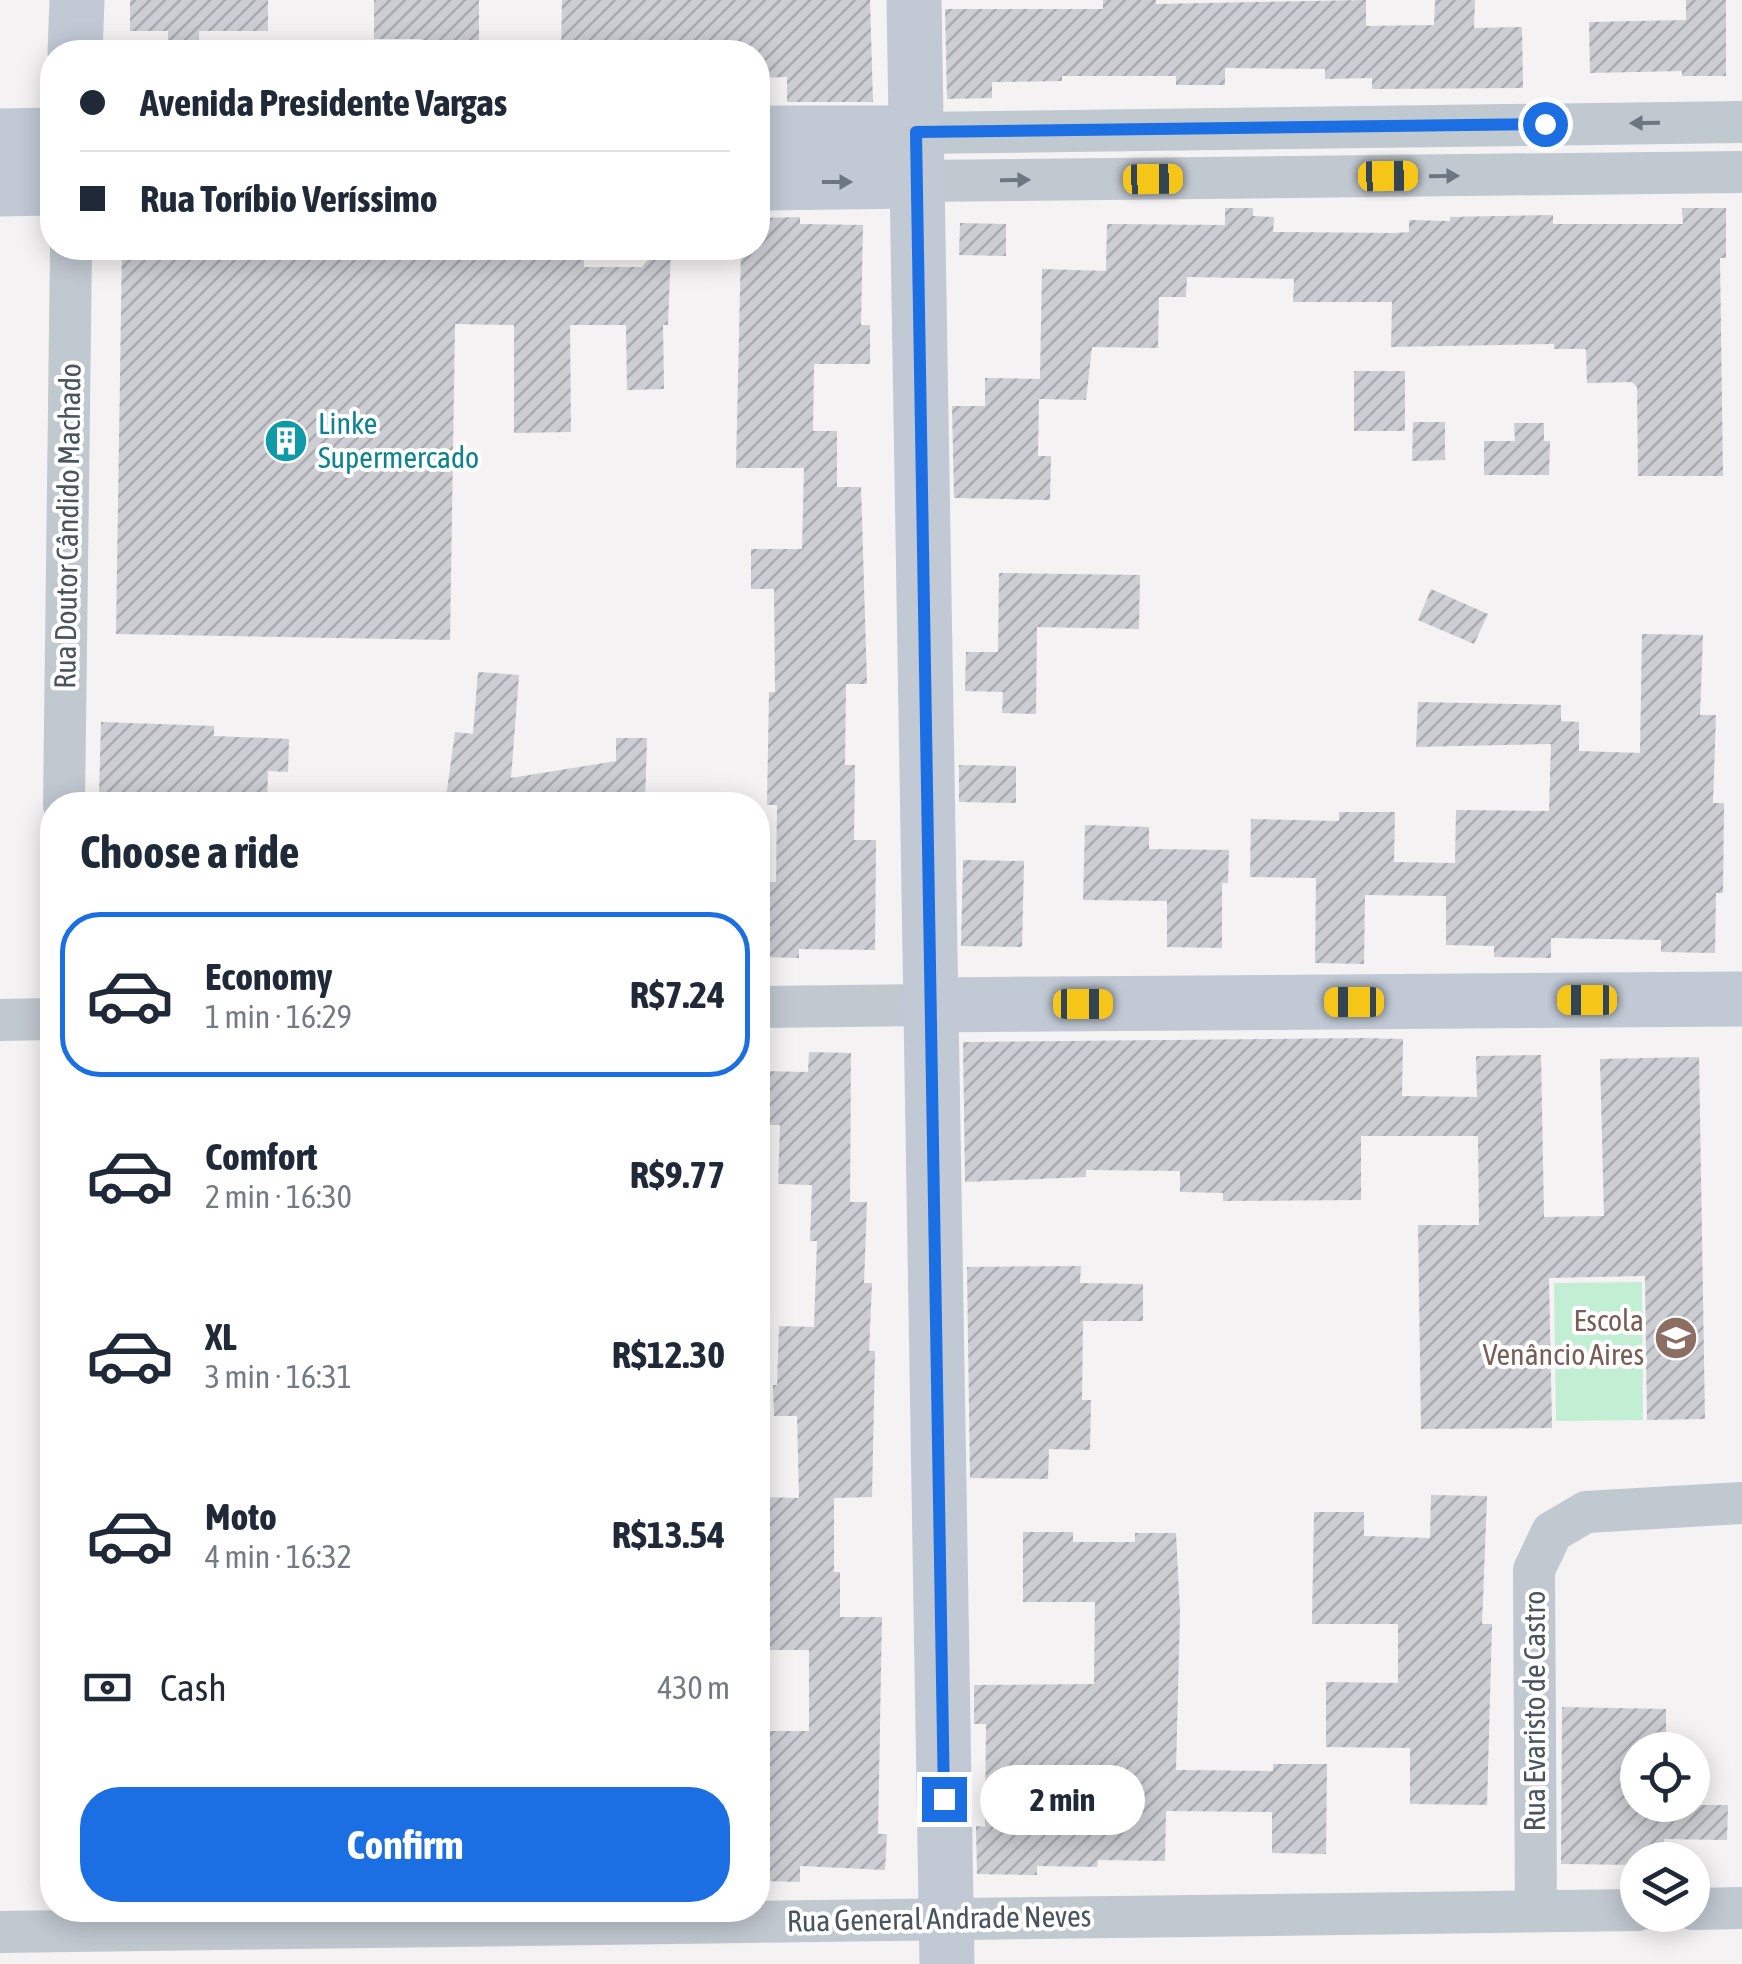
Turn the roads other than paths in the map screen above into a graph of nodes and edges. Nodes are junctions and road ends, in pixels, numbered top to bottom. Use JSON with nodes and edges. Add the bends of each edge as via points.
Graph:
{"nodes":[{"id":1,"x":77,"y":0,"type":"edge"},
{"id":2,"x":914,"y":0,"type":"edge"},
{"id":3,"x":75,"y":40,"type":"edge"},
{"id":4,"x":1742,"y":122,"type":"edge"},
{"id":5,"x":770,"y":135,"type":"edge"},
{"id":6,"x":0,"y":136,"type":"edge"},
{"id":7,"x":40,"y":136,"type":"edge"},
{"id":8,"x":916,"y":157,"type":"junction"},
{"id":9,"x":1742,"y":172,"type":"edge"},
{"id":10,"x":770,"y":180,"type":"edge"},
{"id":11,"x":40,"y":188,"type":"edge"},
{"id":12,"x":0,"y":189,"type":"edge"},
{"id":13,"x":71,"y":260,"type":"edge"},
{"id":14,"x":64,"y":792,"type":"edge"},
{"id":15,"x":1742,"y":999,"type":"edge"},
{"id":16,"x":928,"y":1004,"type":"junction"},
{"id":17,"x":770,"y":1008,"type":"edge"},
{"id":18,"x":40,"y":1019,"type":"edge"},
{"id":19,"x":0,"y":1020,"type":"edge"},
{"id":20,"x":1742,"y":1502,"type":"edge"},
{"id":21,"x":1742,"y":1908,"type":"edge"},
{"id":22,"x":1710,"y":1909,"type":"edge"},
{"id":23,"x":1620,"y":1910,"type":"edge"},
{"id":24,"x":1536,"y":1911,"type":"junction"},
{"id":25,"x":0,"y":1932,"type":"edge"},
{"id":26,"x":69,"y":1935,"type":"edge"},
{"id":27,"x":947,"y":1941,"type":"edge"}],
"edges":[{"from":1,"to":3,"type":"main road"},
{"from":2,"to":8,"type":"main road"},
{"from":4,"to":8,"type":"street","one_way":true},
{"from":5,"to":8,"type":"main road"},
{"from":6,"to":7,"type":"main road"},
{"from":8,"to":9,"type":"street","one_way":true},
{"from":10,"to":8,"type":"main road","one_way":true},
{"from":8,"to":16,"type":"main road"},
{"from":11,"to":12,"type":"main road"},
{"from":13,"to":14,"type":"street","name":"Rua Doutor Cândido Machado"},
{"from":15,"to":16,"type":"main road"},
{"from":16,"to":17,"type":"street"},
{"from":16,"to":27,"type":"main road"},
{"from":18,"to":19,"type":"street"},
{"from":20,"to":24,"type":"street","name":"Rua Evaristo de Castro","via":[[1586,1512],[1552,1532],[1534,1570]]},
{"from":21,"to":22,"type":"street"},
{"from":23,"to":24,"type":"street","name":"Rua General Andrade Neves"},
{"from":24,"to":27,"type":"street","name":"Rua General Andrade Neves"},
{"from":25,"to":26,"type":"street","name":"Rua General Andrade Neves"},
{"from":26,"to":27,"type":"street","name":"Rua General Andrade Neves"}]}
